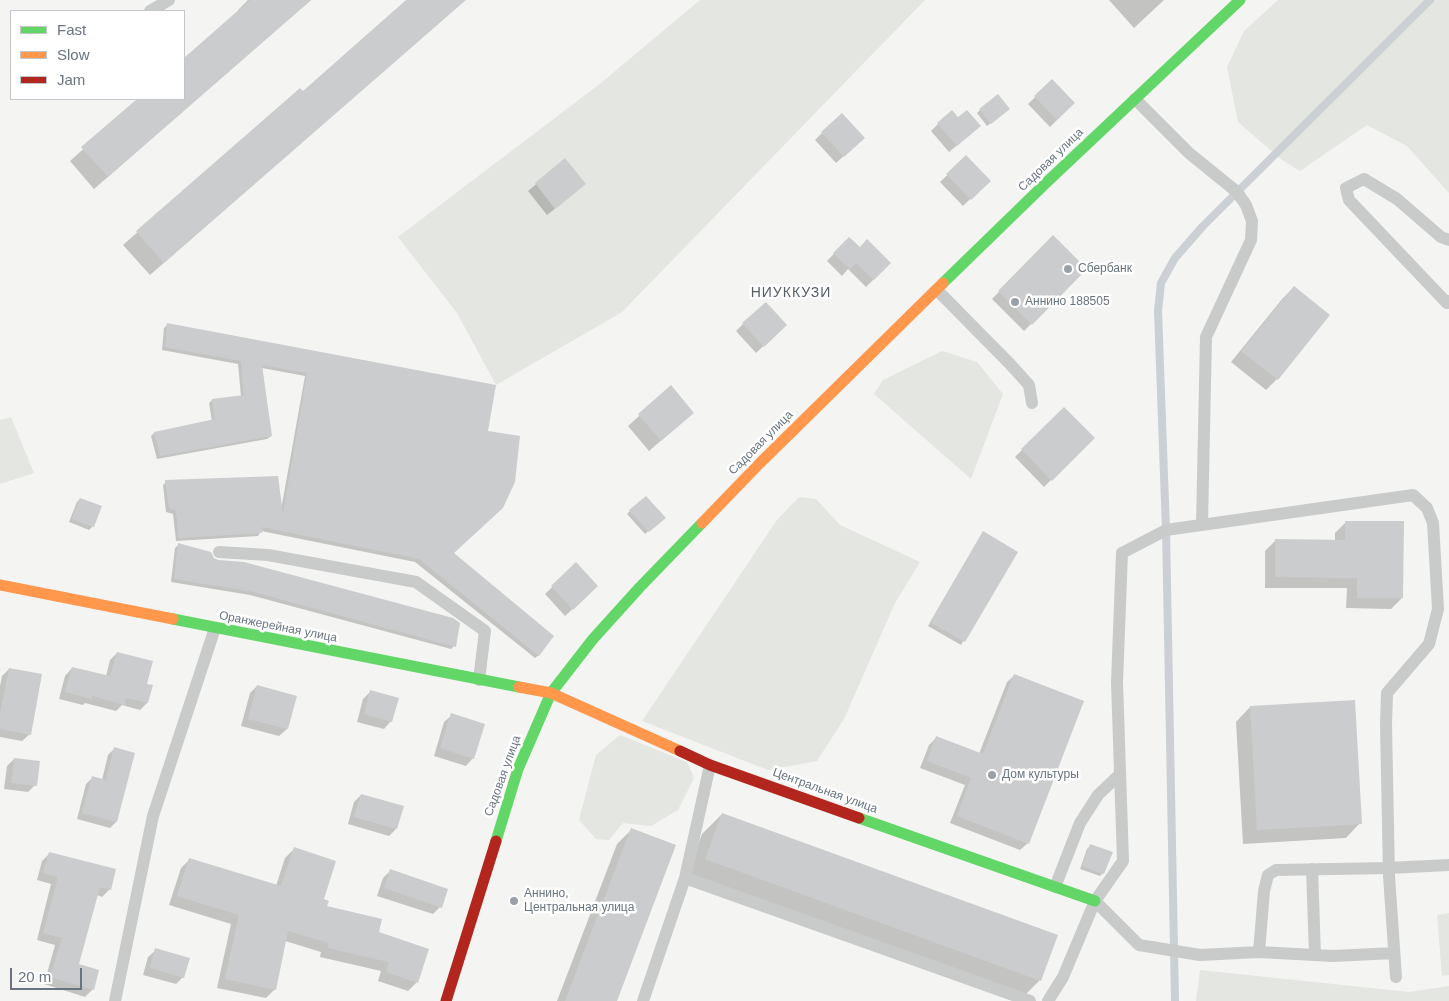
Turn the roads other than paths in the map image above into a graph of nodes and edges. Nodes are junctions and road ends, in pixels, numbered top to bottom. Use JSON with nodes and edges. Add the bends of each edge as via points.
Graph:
{"nodes":[{"id":1,"x":169,"y":0,"type":"edge"},
{"id":2,"x":1240,"y":0,"type":"edge"},
{"id":3,"x":152,"y":10,"type":"edge"},
{"id":4,"x":1135,"y":99,"type":"junction"},
{"id":5,"x":1449,"y":240,"type":"edge"},
{"id":6,"x":937,"y":290,"type":"junction"},
{"id":7,"x":1449,"y":301,"type":"edge"},
{"id":8,"x":1032,"y":403,"type":"dead end"},
{"id":9,"x":1202,"y":524,"type":"junction"},
{"id":10,"x":219,"y":552,"type":"dead end"},
{"id":11,"x":0,"y":585,"type":"edge"},
{"id":12,"x":215,"y":628,"type":"junction"},
{"id":13,"x":479,"y":680,"type":"junction"},
{"id":14,"x":551,"y":694,"type":"junction"},
{"id":15,"x":710,"y":765,"type":"junction"},
{"id":16,"x":1120,"y":774,"type":"junction"},
{"id":17,"x":1448,"y":865,"type":"edge"},
{"id":18,"x":1388,"y":868,"type":"junction"},
{"id":19,"x":1312,"y":869,"type":"junction"},
{"id":20,"x":685,"y":878,"type":"junction"},
{"id":21,"x":1056,"y":887,"type":"junction"},
{"id":22,"x":1095,"y":901,"type":"junction"},
{"id":23,"x":1259,"y":952,"type":"junction"},
{"id":24,"x":1394,"y":953,"type":"junction"},
{"id":25,"x":1316,"y":955,"type":"junction"},
{"id":26,"x":1396,"y":977,"type":"dead end"},
{"id":27,"x":115,"y":1001,"type":"edge"},
{"id":28,"x":446,"y":1001,"type":"edge"},
{"id":29,"x":643,"y":1001,"type":"edge"},
{"id":30,"x":1030,"y":1001,"type":"edge"},
{"id":31,"x":1048,"y":1001,"type":"edge"}],
"edges":[{"from":1,"to":3,"type":"lane"},
{"from":2,"to":4,"type":"main road","name":"Садовая улица"},
{"from":4,"to":6,"type":"main road","name":"Садовая улица"},
{"from":4,"to":9,"type":"lane","via":[[1189,153],[1237,192],[1252,221],[1251,240],[1206,337]]},
{"from":5,"to":7,"type":"lane","via":[[1397,199],[1364,179],[1346,188],[1349,200],[1447,303]]},
{"from":6,"to":8,"type":"lane","via":[[1029,385]]},
{"from":6,"to":14,"type":"main road","name":"Садовая улица","via":[[760,463],[640,587],[593,639]]},
{"from":9,"to":16,"type":"lane","via":[[1166,530],[1122,554],[1117,682]]},
{"from":9,"to":18,"type":"lane","via":[[1414,495],[1427,508],[1433,523],[1438,609],[1428,644],[1388,693]]},
{"from":10,"to":13,"type":"lane","via":[[268,555],[416,582],[485,631]]},
{"from":11,"to":12,"type":"main road","name":"Оранжерейная улица"},
{"from":12,"to":13,"type":"main road","name":"Оранжерейная улица"},
{"from":12,"to":27,"type":"lane","via":[[153,816]]},
{"from":13,"to":14,"type":"main road","name":"Оранжерейная улица"},
{"from":14,"to":15,"type":"main road","name":"Центральная улица"},
{"from":14,"to":28,"type":"main road","name":"Садовая улица","via":[[518,769]]},
{"from":15,"to":20,"type":"lane"},
{"from":15,"to":21,"type":"main road","name":"Центральная улица"},
{"from":16,"to":21,"type":"lane","via":[[1098,795],[1080,823]]},
{"from":16,"to":22,"type":"lane","via":[[1123,861]]},
{"from":17,"to":18,"type":"lane"},
{"from":18,"to":19,"type":"lane"},
{"from":18,"to":24,"type":"lane"},
{"from":19,"to":23,"type":"lane","via":[[1276,870],[1268,875]]},
{"from":19,"to":25,"type":"lane"},
{"from":20,"to":29,"type":"lane"},
{"from":20,"to":30,"type":"lane"},
{"from":21,"to":22,"type":"main road","name":"Центральная улица"},
{"from":22,"to":23,"type":"lane","via":[[1140,945],[1200,955]]},
{"from":22,"to":31,"type":"lane","via":[[1063,977]]},
{"from":23,"to":25,"type":"lane"},
{"from":24,"to":25,"type":"lane"},
{"from":24,"to":26,"type":"lane"}]}
